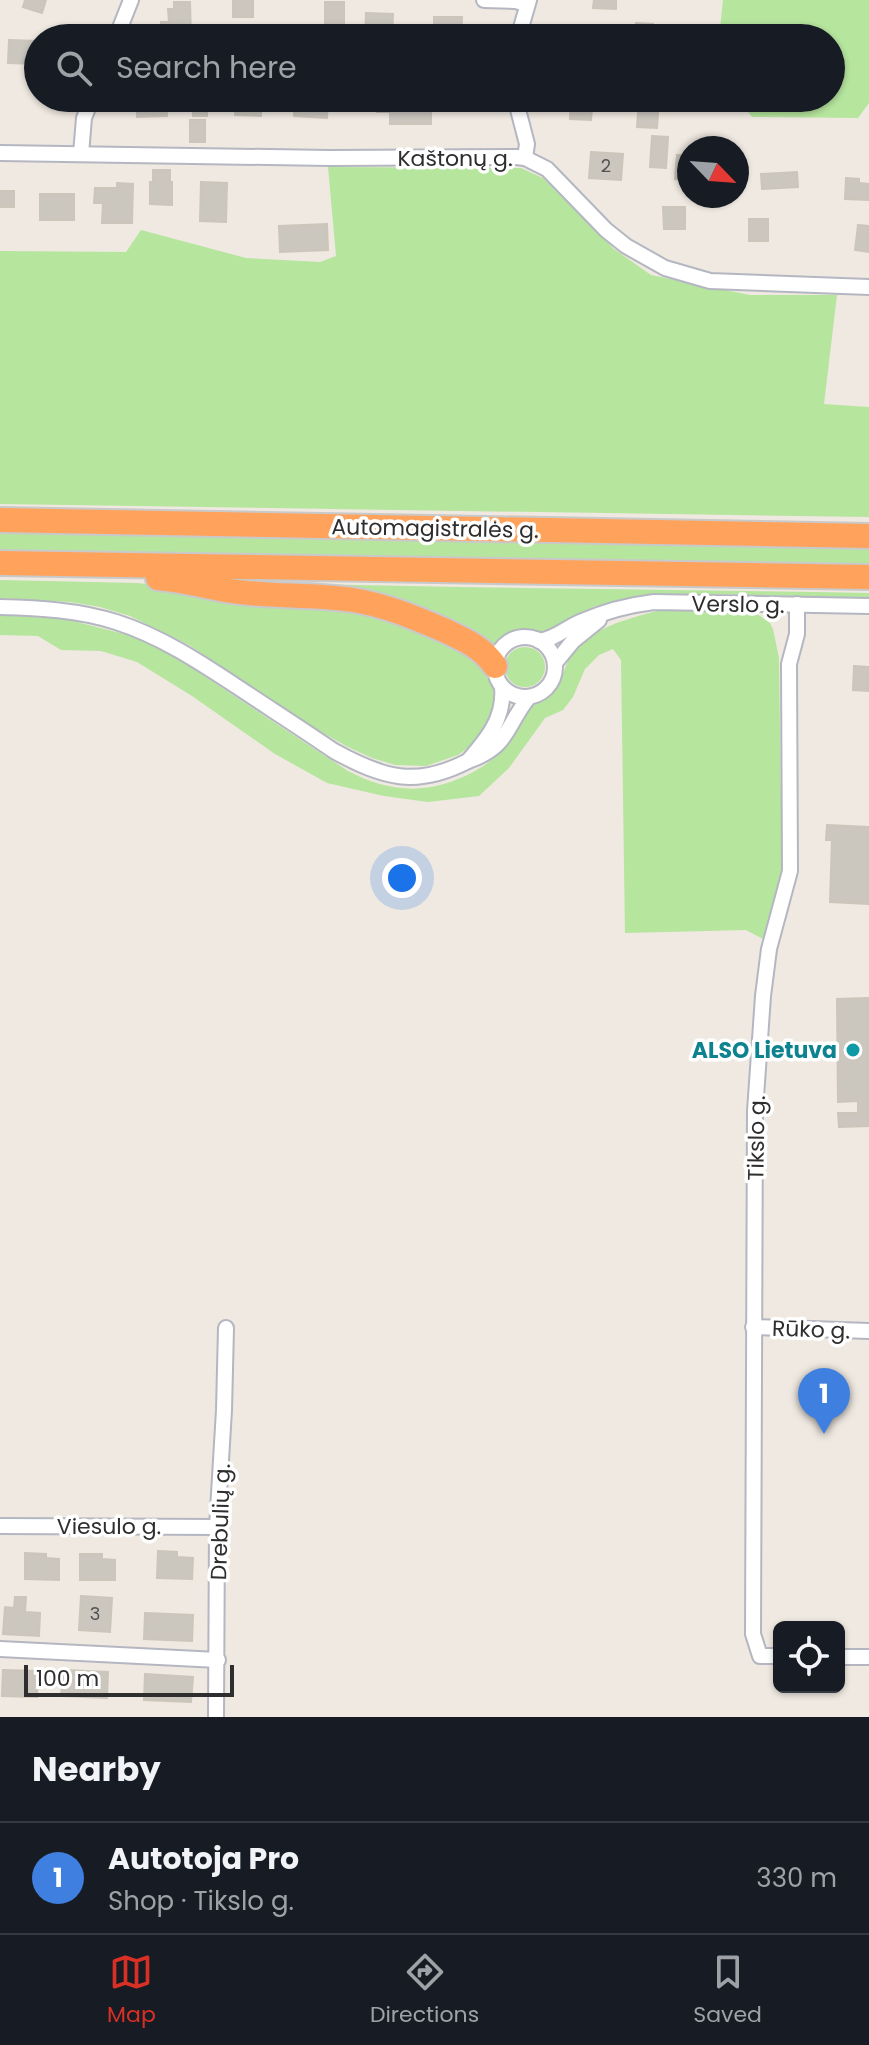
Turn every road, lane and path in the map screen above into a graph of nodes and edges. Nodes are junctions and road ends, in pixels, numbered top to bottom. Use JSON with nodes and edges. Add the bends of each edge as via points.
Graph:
{"nodes":[{"id":1,"x":131,"y":0,"type":"edge"},
{"id":2,"x":484,"y":0,"type":"edge"},
{"id":3,"x":528,"y":2,"type":"edge"},
{"id":4,"x":122,"y":24,"type":"edge"},
{"id":5,"x":522,"y":24,"type":"edge"},
{"id":6,"x":86,"y":112,"type":"edge"},
{"id":7,"x":519,"y":112,"type":"edge"},
{"id":8,"x":0,"y":153,"type":"edge"},
{"id":9,"x":81,"y":154,"type":"junction"},
{"id":10,"x":525,"y":158,"type":"junction"},
{"id":11,"x":869,"y":287,"type":"edge"},
{"id":12,"x":0,"y":520,"type":"edge"},
{"id":13,"x":869,"y":536,"type":"edge"},
{"id":14,"x":0,"y":563,"type":"edge"},
{"id":15,"x":0,"y":573,"type":"edge"},
{"id":16,"x":869,"y":577,"type":"edge"},
{"id":17,"x":797,"y":604,"type":"junction"},
{"id":18,"x":869,"y":606,"type":"edge"},
{"id":19,"x":0,"y":607,"type":"edge"},
{"id":20,"x":609,"y":613,"type":"junction"},
{"id":21,"x":539,"y":641,"type":"junction"},
{"id":22,"x":555,"y":663,"type":"junction"},
{"id":23,"x":498,"y":676,"type":"junction"},
{"id":24,"x":529,"y":697,"type":"junction"},
{"id":25,"x":468,"y":761,"type":"junction"},
{"id":26,"x":753,"y":1327,"type":"junction"},
{"id":27,"x":226,"y":1328,"type":"dead end"},
{"id":28,"x":869,"y":1331,"type":"edge"},
{"id":29,"x":0,"y":1526,"type":"edge"},
{"id":30,"x":217,"y":1527,"type":"junction"},
{"id":31,"x":0,"y":1649,"type":"edge"},
{"id":32,"x":773,"y":1656,"type":"edge"},
{"id":33,"x":845,"y":1657,"type":"edge"},
{"id":34,"x":869,"y":1657,"type":"edge"},
{"id":35,"x":218,"y":1660,"type":"junction"},
{"id":36,"x":216,"y":1717,"type":"edge"}],
"edges":[{"from":1,"to":4,"type":"street"},
{"from":2,"to":3,"type":"street"},
{"from":3,"to":5,"type":"street"},
{"from":6,"to":9,"type":"street"},
{"from":7,"to":10,"type":"street"},
{"from":8,"to":9,"type":"street","name":"Kaštonų g."},
{"from":9,"to":10,"type":"street","name":"Kaštonų g."},
{"from":10,"to":11,"type":"street","name":"Kaštonų g.","via":[[547,169],[626,246],[665,268],[710,281]]},
{"from":12,"to":13,"type":"highway","name":"Automagistralės g."},
{"from":14,"to":16,"type":"highway","name":"Automagistralės g."},
{"from":15,"to":23,"type":"highway","via":[[115,575],[356,601],[417,618],[476,645]]},
{"from":17,"to":18,"type":"street","name":"Verslo g."},
{"from":17,"to":20,"type":"street","name":"Verslo g.","via":[[654,602]]},
{"from":17,"to":26,"type":"street","name":"Tikslo g.","via":[[789,664],[790,871],[769,949],[755,1111]]},
{"from":19,"to":25,"type":"street","via":[[86,614],[147,634],[334,751],[379,772],[421,778]]},
{"from":20,"to":21,"type":"street","name":"Verslo g."},
{"from":20,"to":22,"type":"street","name":"Verslo g."},
{"from":21,"to":22,"type":"street"},
{"from":21,"to":23,"type":"street","via":[[525,637],[508,642],[496,657]]},
{"from":22,"to":24,"type":"street","via":[[551,683]]},
{"from":23,"to":24,"type":"street","via":[[514,695]]},
{"from":23,"to":25,"type":"street","via":[[503,701],[495,726]]},
{"from":24,"to":25,"type":"street","via":[[493,750]]},
{"from":26,"to":28,"type":"street","name":"Rūko g."},
{"from":26,"to":32,"type":"street","name":"Tikslo g.","via":[[753,1634],[760,1656]]},
{"from":27,"to":30,"type":"street","name":"Drebulių g."},
{"from":29,"to":30,"type":"street","name":"Viesulo g."},
{"from":30,"to":35,"type":"street","name":"Drebulių g."},
{"from":31,"to":35,"type":"street"},
{"from":33,"to":34,"type":"street"},
{"from":35,"to":36,"type":"street","name":"Drebulių g."}]}
